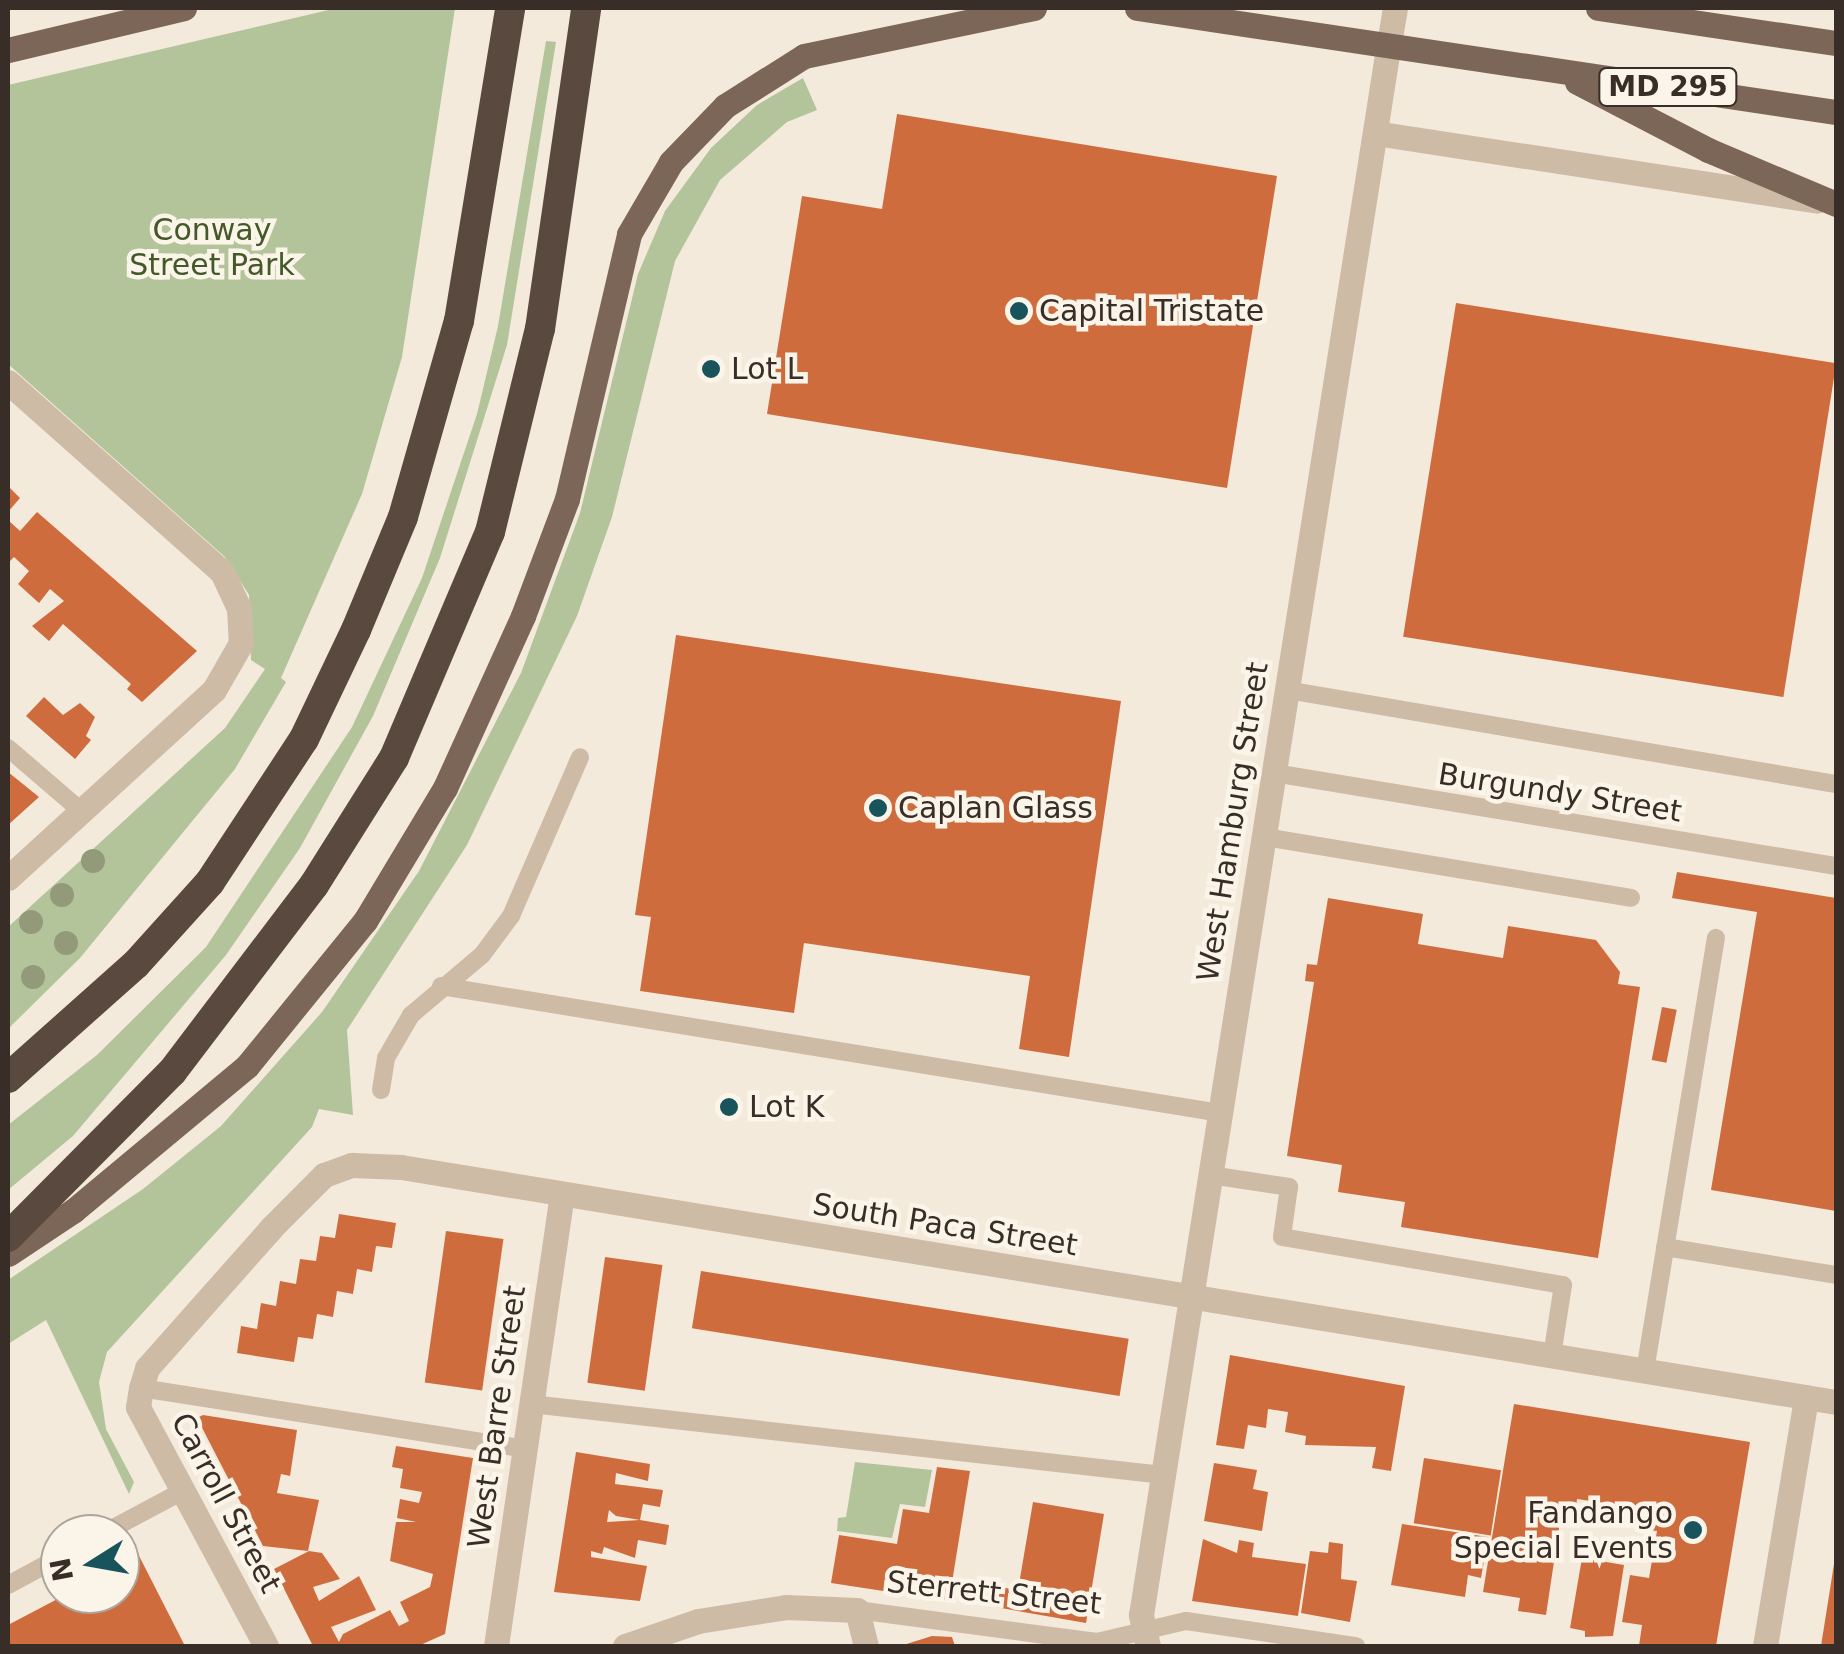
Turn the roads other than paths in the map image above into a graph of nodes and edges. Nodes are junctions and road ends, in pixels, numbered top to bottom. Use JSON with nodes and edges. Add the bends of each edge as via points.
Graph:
{"nodes":[{"id":1,"x":184,"y":8,"type":"edge"},
{"id":2,"x":510,"y":8,"type":"edge"},
{"id":3,"x":1034,"y":8,"type":"edge"},
{"id":4,"x":1137,"y":8,"type":"edge"},
{"id":5,"x":1394,"y":8,"type":"edge"},
{"id":6,"x":1598,"y":8,"type":"edge"},
{"id":7,"x":585,"y":16,"type":"edge"},
{"id":8,"x":1836,"y":43,"type":"edge"},
{"id":9,"x":1388,"y":49,"type":"junction"},
{"id":10,"x":8,"y":50,"type":"edge"},
{"id":11,"x":1559,"y":72,"type":"junction"},
{"id":12,"x":1836,"y":112,"type":"edge"},
{"id":13,"x":1375,"y":133,"type":"junction"},
{"id":14,"x":1836,"y":204,"type":"edge"},
{"id":15,"x":8,"y":382,"type":"edge"},
{"id":16,"x":1287,"y":690,"type":"junction"},
{"id":17,"x":8,"y":748,"type":"edge"},
{"id":18,"x":580,"y":756,"type":"dead end"},
{"id":19,"x":1274,"y":773,"type":"junction"},
{"id":20,"x":1836,"y":784,"type":"edge"},
{"id":21,"x":80,"y":810,"type":"junction"},
{"id":22,"x":1264,"y":837,"type":"junction"},
{"id":23,"x":1836,"y":866,"type":"edge"},
{"id":24,"x":8,"y":878,"type":"edge"},
{"id":25,"x":1631,"y":898,"type":"dead end"},
{"id":26,"x":1716,"y":938,"type":"dead end"},
{"id":27,"x":441,"y":986,"type":"junction"},
{"id":28,"x":8,"y":1078,"type":"edge"},
{"id":29,"x":381,"y":1090,"type":"dead end"},
{"id":30,"x":1220,"y":1113,"type":"junction"},
{"id":31,"x":1210,"y":1175,"type":"junction"},
{"id":32,"x":562,"y":1196,"type":"junction"},
{"id":33,"x":8,"y":1237,"type":"edge"},
{"id":34,"x":1665,"y":1247,"type":"junction"},
{"id":35,"x":8,"y":1254,"type":"edge"},
{"id":36,"x":1836,"y":1274,"type":"edge"},
{"id":37,"x":1191,"y":1297,"type":"junction"},
{"id":38,"x":1552,"y":1356,"type":"junction"},
{"id":39,"x":1645,"y":1371,"type":"junction"},
{"id":40,"x":140,"y":1388,"type":"junction"},
{"id":41,"x":1806,"y":1397,"type":"junction"},
{"id":42,"x":1836,"y":1402,"type":"edge"},
{"id":43,"x":532,"y":1404,"type":"junction"},
{"id":44,"x":526,"y":1449,"type":"junction"},
{"id":45,"x":1163,"y":1474,"type":"junction"},
{"id":46,"x":183,"y":1491,"type":"junction"},
{"id":47,"x":140,"y":1514,"type":"edge"},
{"id":48,"x":40,"y":1568,"type":"edge"},
{"id":49,"x":8,"y":1585,"type":"edge"},
{"id":50,"x":857,"y":1610,"type":"junction"},
{"id":51,"x":1146,"y":1639,"type":"edge"},
{"id":52,"x":266,"y":1646,"type":"edge"},
{"id":53,"x":496,"y":1646,"type":"edge"},
{"id":54,"x":626,"y":1646,"type":"edge"},
{"id":55,"x":866,"y":1646,"type":"edge"},
{"id":56,"x":1356,"y":1646,"type":"edge"},
{"id":57,"x":1765,"y":1646,"type":"edge"}],
"edges":[{"from":1,"to":10,"type":"main road"},
{"from":2,"to":28,"type":"highway","via":[[442,391],[403,517],[356,630],[304,740],[210,882],[136,964]]},
{"from":3,"to":35,"type":"main road","via":[[804,56],[725,106],[671,162],[629,234],[567,499],[523,616],[445,788],[365,921],[246,1066],[87,1200]]},
{"from":4,"to":9,"type":"main road","number":"MD 295"},
{"from":5,"to":9,"type":"street","name":"West Hamburg Street"},
{"from":6,"to":8,"type":"main road","number":"MD 295"},
{"from":7,"to":33,"type":"highway","via":[[540,329],[490,532],[394,758],[314,886],[172,1072]]},
{"from":9,"to":11,"type":"main road","number":"MD 295"},
{"from":9,"to":13,"type":"street","name":"West Hamburg Street"},
{"from":11,"to":12,"type":"main road","number":"MD 295"},
{"from":11,"to":14,"type":"main road","via":[[1708,150]]},
{"from":13,"to":14,"type":"street"},
{"from":13,"to":16,"type":"street","name":"West Hamburg Street"},
{"from":15,"to":21,"type":"street","via":[[222,572],[240,626],[239,655],[214,690]]},
{"from":16,"to":19,"type":"street","name":"West Hamburg Street"},
{"from":16,"to":20,"type":"lane"},
{"from":17,"to":21,"type":"lane"},
{"from":18,"to":27,"type":"lane","via":[[511,916],[482,955]]},
{"from":19,"to":22,"type":"street","name":"West Hamburg Street"},
{"from":19,"to":23,"type":"lane","name":"Burgundy Street"},
{"from":21,"to":24,"type":"street"},
{"from":22,"to":25,"type":"lane"},
{"from":22,"to":30,"type":"street","name":"West Hamburg Street"},
{"from":26,"to":34,"type":"lane"},
{"from":27,"to":29,"type":"lane","via":[[411,1016],[386,1058]]},
{"from":27,"to":30,"type":"lane"},
{"from":30,"to":31,"type":"street","name":"West Hamburg Street"},
{"from":31,"to":37,"type":"street","name":"West Hamburg Street"},
{"from":31,"to":38,"type":"lane","via":[[1289,1187],[1282,1237],[1563,1285]]},
{"from":32,"to":37,"type":"street","name":"South Paca Street"},
{"from":32,"to":40,"type":"street","name":"South Paca Street","via":[[401,1167],[340,1167],[272,1227],[147,1368]]},
{"from":32,"to":43,"type":"street","name":"West Barre Street"},
{"from":34,"to":36,"type":"lane"},
{"from":34,"to":39,"type":"lane"},
{"from":37,"to":38,"type":"street","name":"South Paca Street"},
{"from":37,"to":45,"type":"street","name":"West Hamburg Street"},
{"from":38,"to":39,"type":"street","name":"South Paca Street"},
{"from":39,"to":41,"type":"street","name":"South Paca Street"},
{"from":40,"to":44,"type":"lane"},
{"from":40,"to":46,"type":"street","name":"Carroll Street","via":[[138,1406]]},
{"from":41,"to":42,"type":"street","name":"South Paca Street"},
{"from":41,"to":57,"type":"street"},
{"from":43,"to":44,"type":"street","name":"West Barre Street"},
{"from":43,"to":45,"type":"lane"},
{"from":44,"to":53,"type":"street","name":"West Barre Street"},
{"from":45,"to":51,"type":"street","name":"West Hamburg Street","via":[[1141,1615]]},
{"from":46,"to":47,"type":"lane"},
{"from":46,"to":52,"type":"street","name":"Carroll Street"},
{"from":48,"to":49,"type":"lane"},
{"from":50,"to":51,"type":"lane","name":"Sterrett Street","via":[[1097,1642]]},
{"from":50,"to":54,"type":"street","name":"Sterrett Street","via":[[747,1609]]},
{"from":50,"to":55,"type":"street"},
{"from":51,"to":56,"type":"lane","name":"Sterrett Street","via":[[1186,1621]]}]}
